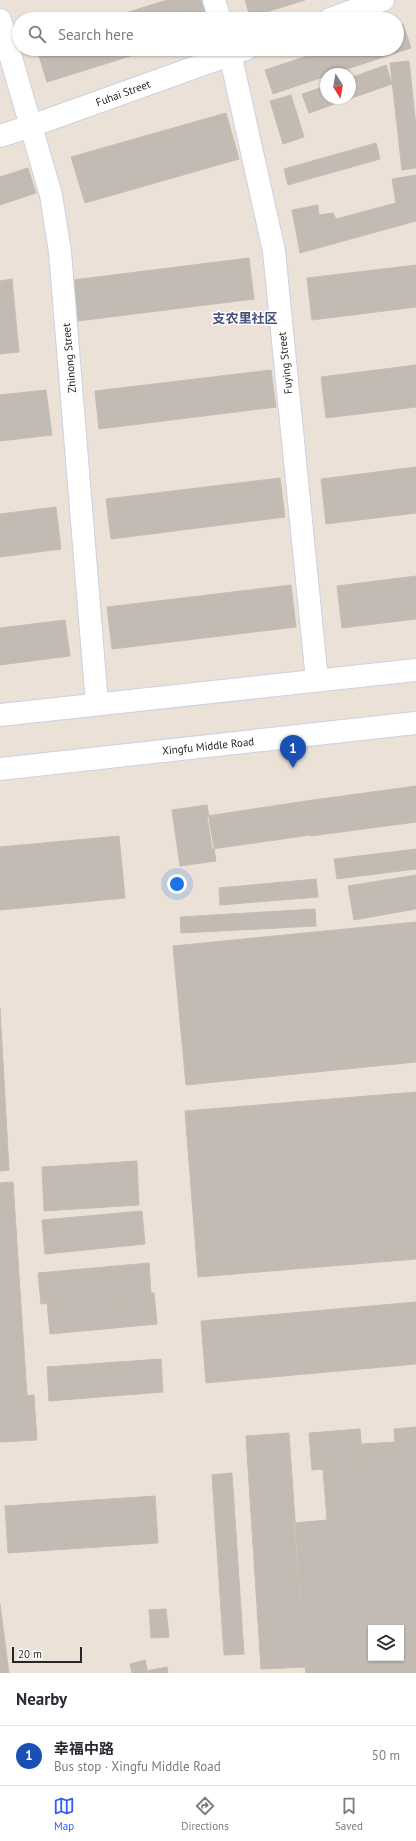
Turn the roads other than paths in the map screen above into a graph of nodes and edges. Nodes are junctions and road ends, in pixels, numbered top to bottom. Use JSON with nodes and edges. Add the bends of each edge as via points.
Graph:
{"nodes":[{"id":1,"x":214,"y":0,"type":"edge"},
{"id":2,"x":383,"y":0,"type":"edge"},
{"id":3,"x":218,"y":12,"type":"edge"},
{"id":4,"x":350,"y":12,"type":"edge"},
{"id":5,"x":0,"y":20,"type":"edge"},
{"id":6,"x":221,"y":56,"type":"edge"},
{"id":7,"x":236,"y":56,"type":"edge"},
{"id":8,"x":31,"y":126,"type":"junction"},
{"id":9,"x":0,"y":136,"type":"edge"},
{"id":10,"x":416,"y":670,"type":"edge"},
{"id":11,"x":317,"y":680,"type":"junction"},
{"id":12,"x":97,"y":704,"type":"junction"},
{"id":13,"x":0,"y":715,"type":"edge"},
{"id":14,"x":416,"y":723,"type":"edge"},
{"id":15,"x":0,"y":769,"type":"edge"}],
"edges":[{"from":1,"to":3,"type":"street"},
{"from":2,"to":4,"type":"street"},
{"from":5,"to":8,"type":"street","name":"Zhinong Street"},
{"from":6,"to":8,"type":"street","name":"Fuhai Street"},
{"from":7,"to":11,"type":"street","name":"Fuying Street","via":[[274,251]]},
{"from":8,"to":9,"type":"street","name":"Fuhai Street"},
{"from":8,"to":12,"type":"street","name":"Zhinong Street","via":[[51,195],[60,252]]},
{"from":10,"to":11,"type":"street"},
{"from":11,"to":12,"type":"street"},
{"from":12,"to":13,"type":"street"},
{"from":14,"to":15,"type":"street","name":"Xingfu Middle Road"}]}
